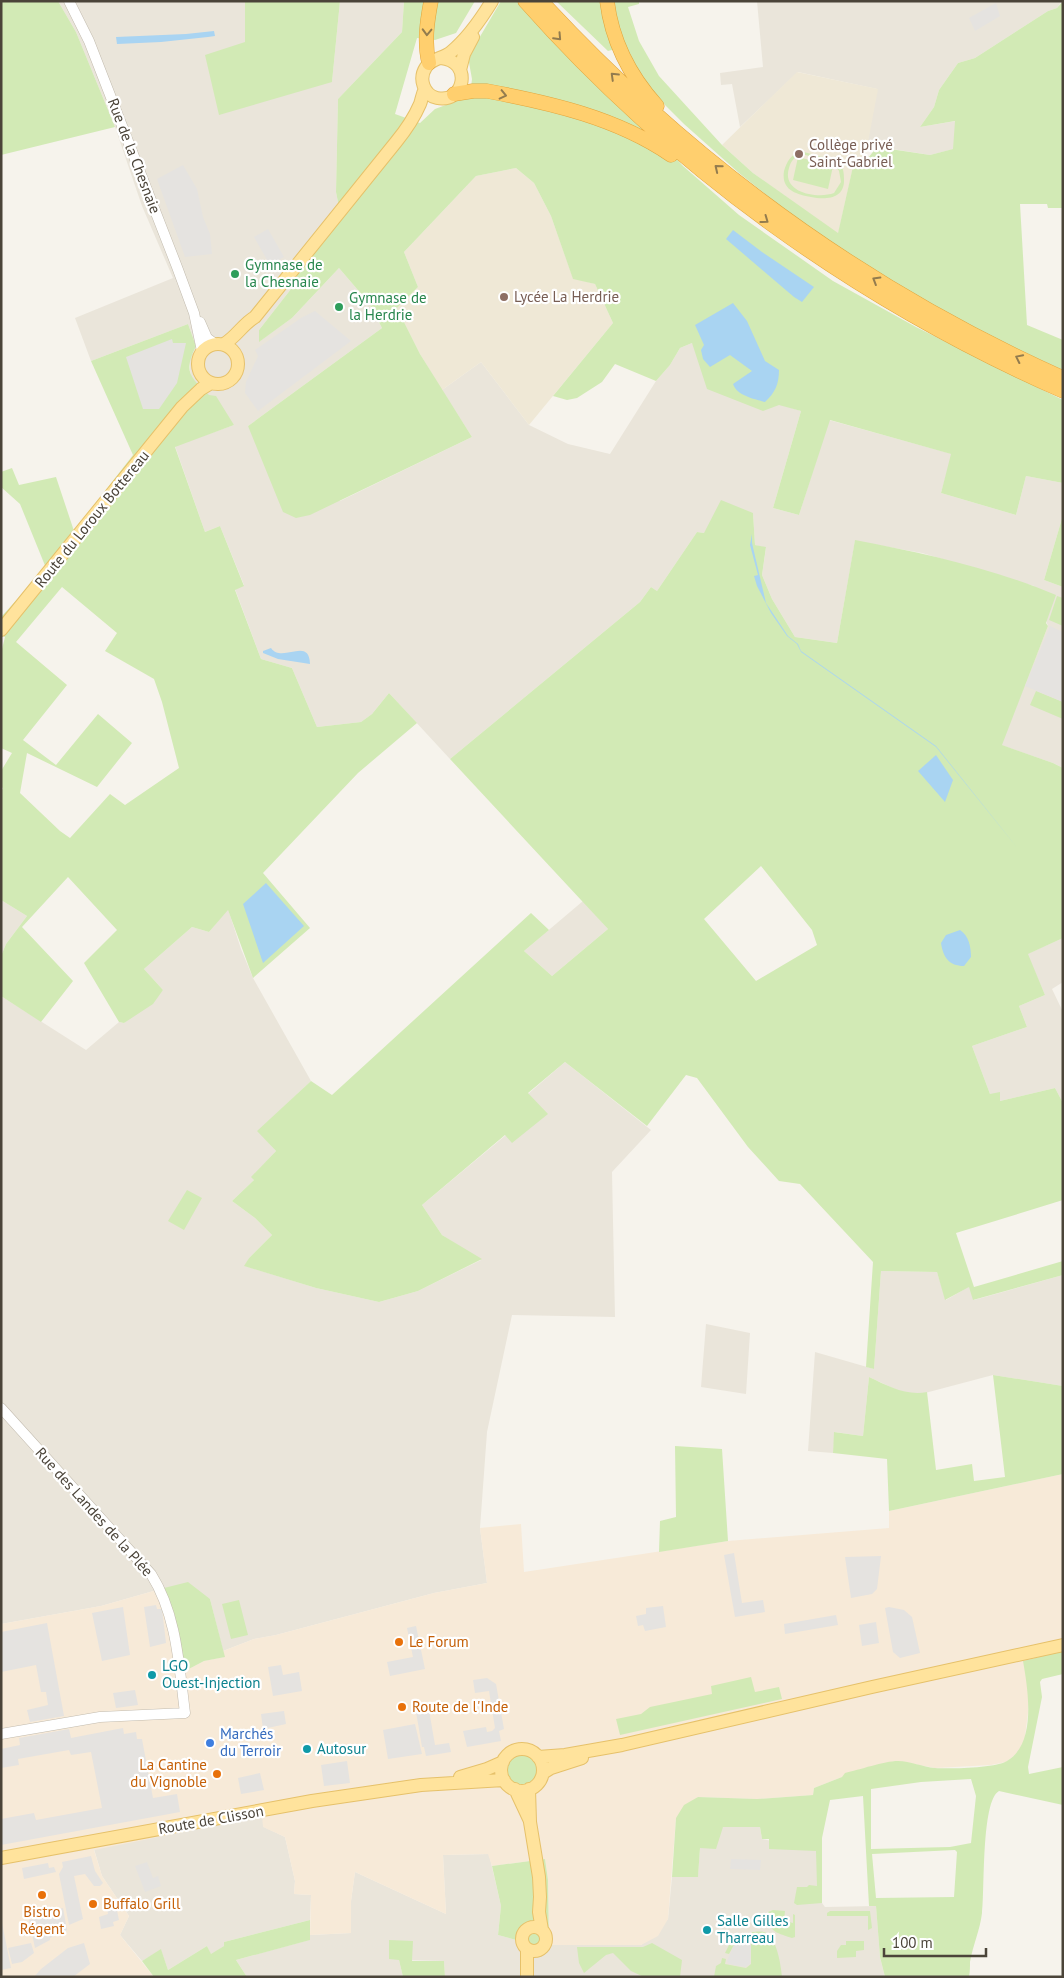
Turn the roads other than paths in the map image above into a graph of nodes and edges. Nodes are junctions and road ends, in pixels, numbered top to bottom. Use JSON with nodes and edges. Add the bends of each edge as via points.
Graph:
{"nodes":[{"id":1,"x":69,"y":1,"type":"edge"},
{"id":2,"x":431,"y":1,"type":"edge"},
{"id":3,"x":525,"y":1,"type":"edge"},
{"id":4,"x":541,"y":1,"type":"edge"},
{"id":5,"x":607,"y":1,"type":"edge"},
{"id":6,"x":489,"y":6,"type":"edge"},
{"id":7,"x":435,"y":61,"type":"junction"},
{"id":8,"x":460,"y":70,"type":"junction"},
{"id":9,"x":425,"y":89,"type":"junction"},
{"id":10,"x":454,"y":94,"type":"junction"},
{"id":11,"x":440,"y":98,"type":"junction"},
{"id":12,"x":408,"y":126,"type":"junction"},
{"id":13,"x":688,"y":144,"type":"junction"},
{"id":14,"x":726,"y":190,"type":"junction"},
{"id":15,"x":194,"y":313,"type":"junction"},
{"id":16,"x":255,"y":317,"type":"junction"},
{"id":17,"x":219,"y":344,"type":"junction"},
{"id":18,"x":202,"y":351,"type":"junction"},
{"id":19,"x":236,"y":355,"type":"junction"},
{"id":20,"x":199,"y":372,"type":"junction"},
{"id":21,"x":1063,"y":378,"type":"edge"},
{"id":22,"x":212,"y":383,"type":"junction"},
{"id":23,"x":1063,"y":391,"type":"edge"},
{"id":24,"x":182,"y":407,"type":"junction"},
{"id":25,"x":1,"y":630,"type":"edge"},
{"id":26,"x":1,"y":1408,"type":"edge"},
{"id":27,"x":1063,"y":1645,"type":"edge"},
{"id":28,"x":1,"y":1734,"type":"edge"},
{"id":29,"x":622,"y":1745,"type":"junction"},
{"id":30,"x":538,"y":1757,"type":"junction"},
{"id":31,"x":503,"y":1762,"type":"junction"},
{"id":32,"x":543,"y":1773,"type":"junction"},
{"id":33,"x":504,"y":1780,"type":"junction"},
{"id":34,"x":421,"y":1786,"type":"junction"},
{"id":35,"x":515,"y":1789,"type":"junction"},
{"id":36,"x":529,"y":1789,"type":"junction"},
{"id":37,"x":530,"y":1822,"type":"junction"},
{"id":38,"x":1,"y":1858,"type":"edge"},
{"id":39,"x":536,"y":1929,"type":"junction"},
{"id":40,"x":533,"y":1950,"type":"junction"},
{"id":41,"x":528,"y":1977,"type":"edge"}],
"edges":[{"from":1,"to":15,"type":"street","name":"Rue de la Chesnaie","via":[[89,41]]},
{"from":2,"to":7,"type":"highway","one_way":true,"via":[[426,52]]},
{"from":3,"to":14,"type":"highway","one_way":true,"via":[[604,84]]},
{"from":13,"to":4,"type":"highway","one_way":true,"via":[[614,76]]},
{"from":5,"to":13,"type":"highway","via":[[615,41],[627,66],[647,95],[685,133]]},
{"from":6,"to":7,"type":"main road","via":[[461,44]]},
{"from":6,"to":8,"type":"main road","via":[[464,54]]},
{"from":7,"to":8,"type":"main road","via":[[452,61]]},
{"from":7,"to":9,"type":"main road","via":[[423,72]]},
{"from":8,"to":10,"type":"main road","via":[[462,83]]},
{"from":9,"to":11,"type":"main road"},
{"from":9,"to":12,"type":"main road"},
{"from":10,"to":11,"type":"main road"},
{"from":10,"to":14,"type":"highway","one_way":true,"via":[[474,91],[496,93],[603,120],[652,142],[714,188]]},
{"from":11,"to":12,"type":"main road","via":[[413,125]]},
{"from":12,"to":16,"type":"main road"},
{"from":21,"to":13,"type":"highway","one_way":true,"via":[[954,325],[866,274],[785,219]]},
{"from":14,"to":23,"type":"highway","one_way":true,"via":[[797,243],[895,306],[974,350]]},
{"from":15,"to":17,"type":"street","via":[[207,338]]},
{"from":15,"to":18,"type":"street"},
{"from":16,"to":17,"type":"main road","via":[[233,338]]},
{"from":16,"to":19,"type":"main road"},
{"from":17,"to":18,"type":"main road"},
{"from":17,"to":19,"type":"main road","via":[[229,346]]},
{"from":18,"to":20,"type":"main road","via":[[198,361]]},
{"from":19,"to":22,"type":"main road","via":[[238,366],[234,376],[227,382]]},
{"from":20,"to":22,"type":"main road"},
{"from":20,"to":24,"type":"main road","name":"Route du Loroux Bottereau"},
{"from":22,"to":24,"type":"main road","name":"Route du Loroux Bottereau"},
{"from":24,"to":25,"type":"main road","name":"Route du Loroux Bottereau"},
{"from":26,"to":28,"type":"street","name":"Rue des Landes de la Plée","via":[[151,1574],[172,1620],[185,1713],[100,1717]]},
{"from":27,"to":29,"type":"main road"},
{"from":29,"to":30,"type":"main road"},
{"from":29,"to":32,"type":"main road"},
{"from":30,"to":31,"type":"main road","via":[[530,1750],[517,1750],[506,1756]]},
{"from":30,"to":32,"type":"main road"},
{"from":31,"to":33,"type":"main road"},
{"from":31,"to":34,"type":"main road","name":"Route de Clisson"},
{"from":32,"to":36,"type":"main road","via":[[536,1785]]},
{"from":33,"to":34,"type":"main road","name":"Route de Clisson"},
{"from":33,"to":35,"type":"main road"},
{"from":34,"to":38,"type":"main road","name":"Route de Clisson","via":[[312,1801]]},
{"from":35,"to":36,"type":"main road"},
{"from":35,"to":37,"type":"main road"},
{"from":36,"to":37,"type":"main road"},
{"from":37,"to":39,"type":"main road","via":[[539,1877]]},
{"from":39,"to":40,"type":"main road","via":[[546,1940],[544,1946]]},
{"from":39,"to":40,"type":"main road","via":[[522,1938],[523,1944]]},
{"from":40,"to":41,"type":"main road"}]}
